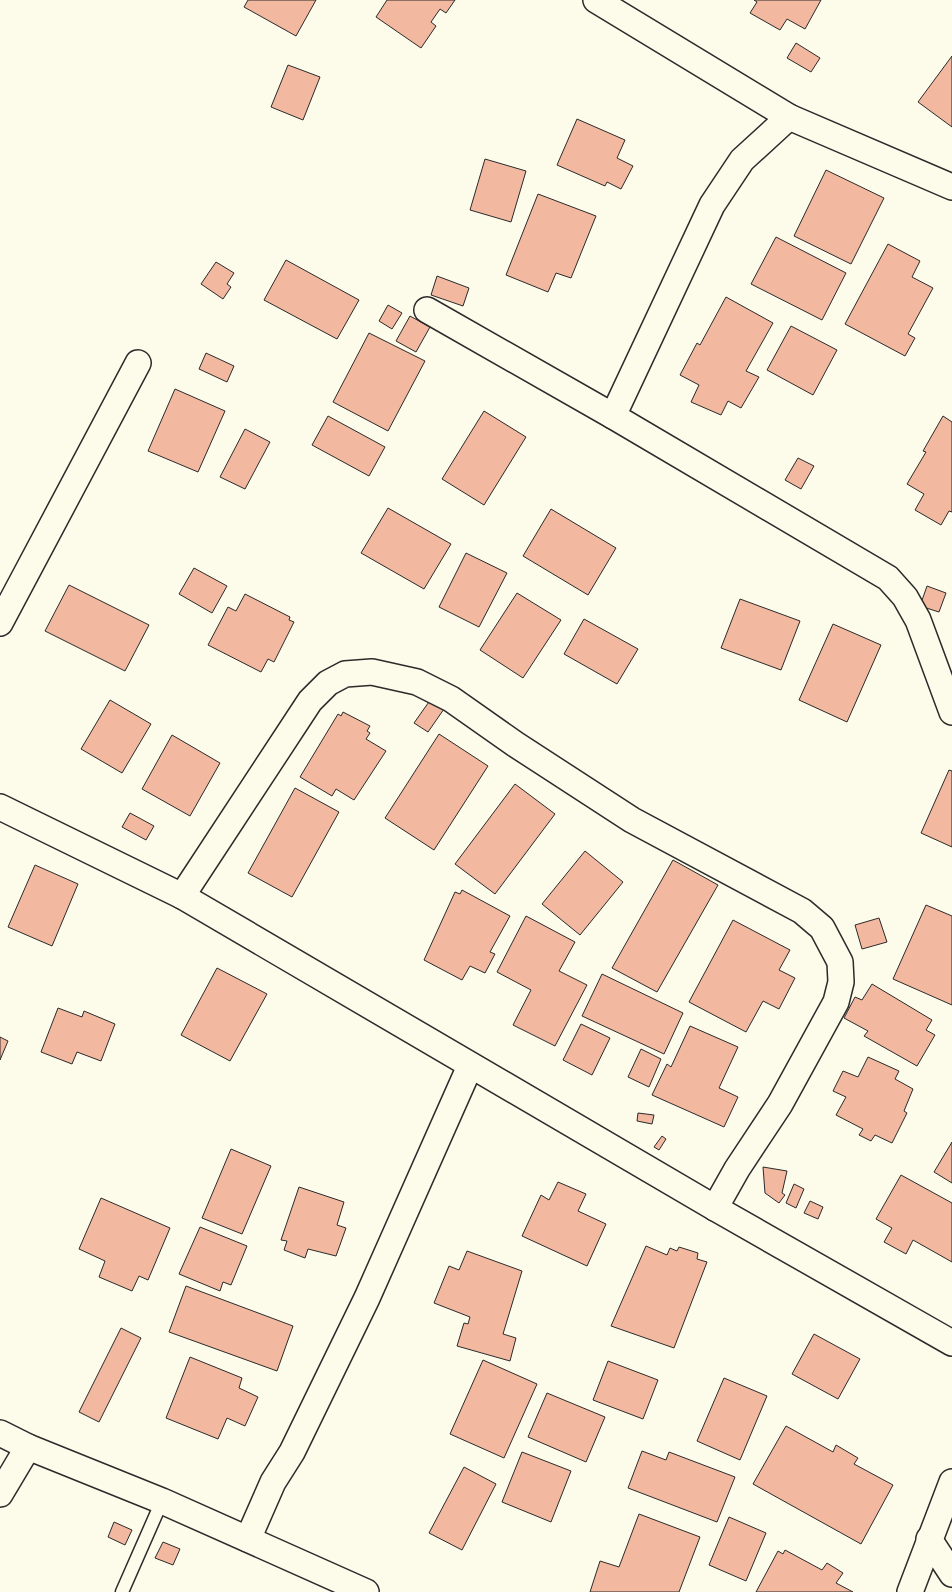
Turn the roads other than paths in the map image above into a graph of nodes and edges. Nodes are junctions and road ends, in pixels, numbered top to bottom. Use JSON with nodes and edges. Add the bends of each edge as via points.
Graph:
{"nodes":[{"id":1,"x":596,"y":0,"type":"edge"},
{"id":2,"x":789,"y":117,"type":"junction"},
{"id":3,"x":952,"y":187,"type":"edge"},
{"id":4,"x":427,"y":310,"type":"dead end"},
{"id":5,"x":138,"y":363,"type":"dead end"},
{"id":6,"x":613,"y":416,"type":"junction"},
{"id":7,"x":0,"y":623,"type":"edge"},
{"id":8,"x":952,"y":712,"type":"edge"},
{"id":9,"x":0,"y":806,"type":"edge"},
{"id":10,"x":182,"y":896,"type":"junction"},
{"id":11,"x":470,"y":1066,"type":"junction"},
{"id":12,"x":715,"y":1208,"type":"junction"},
{"id":13,"x":952,"y":1343,"type":"edge"},
{"id":14,"x":0,"y":1434,"type":"edge"},
{"id":15,"x":28,"y":1447,"type":"junction"},
{"id":16,"x":952,"y":1482,"type":"edge"},
{"id":17,"x":0,"y":1494,"type":"edge"},
{"id":18,"x":162,"y":1501,"type":"junction"},
{"id":19,"x":248,"y":1539,"type":"junction"},
{"id":20,"x":929,"y":1539,"type":"junction"},
{"id":21,"x":952,"y":1574,"type":"edge"},
{"id":22,"x":122,"y":1592,"type":"edge"},
{"id":23,"x":366,"y":1592,"type":"edge"},
{"id":24,"x":910,"y":1592,"type":"edge"}],
"edges":[{"from":1,"to":2,"type":"street"},
{"from":2,"to":3,"type":"street"},
{"from":2,"to":6,"type":"street","via":[[742,160],[712,205]]},
{"from":4,"to":6,"type":"street"},
{"from":5,"to":7,"type":"street"},
{"from":6,"to":8,"type":"street","via":[[888,578],[905,597],[918,620]]},
{"from":9,"to":10,"type":"street"},
{"from":10,"to":11,"type":"street"},
{"from":10,"to":12,"type":"street","via":[[310,701],[328,683],[345,674],[372,672],[417,682],[451,698],[632,820],[802,911],[822,928],[840,962],[836,1002],[780,1104]]},
{"from":11,"to":12,"type":"street"},
{"from":11,"to":19,"type":"street","via":[[368,1298],[292,1452],[273,1482]]},
{"from":12,"to":13,"type":"street"},
{"from":14,"to":15,"type":"street"},
{"from":15,"to":17,"type":"street"},
{"from":15,"to":18,"type":"street"},
{"from":16,"to":20,"type":"street"},
{"from":18,"to":19,"type":"street"},
{"from":18,"to":22,"type":"lane"},
{"from":19,"to":23,"type":"street"},
{"from":20,"to":21,"type":"street"},
{"from":20,"to":24,"type":"street"}]}
